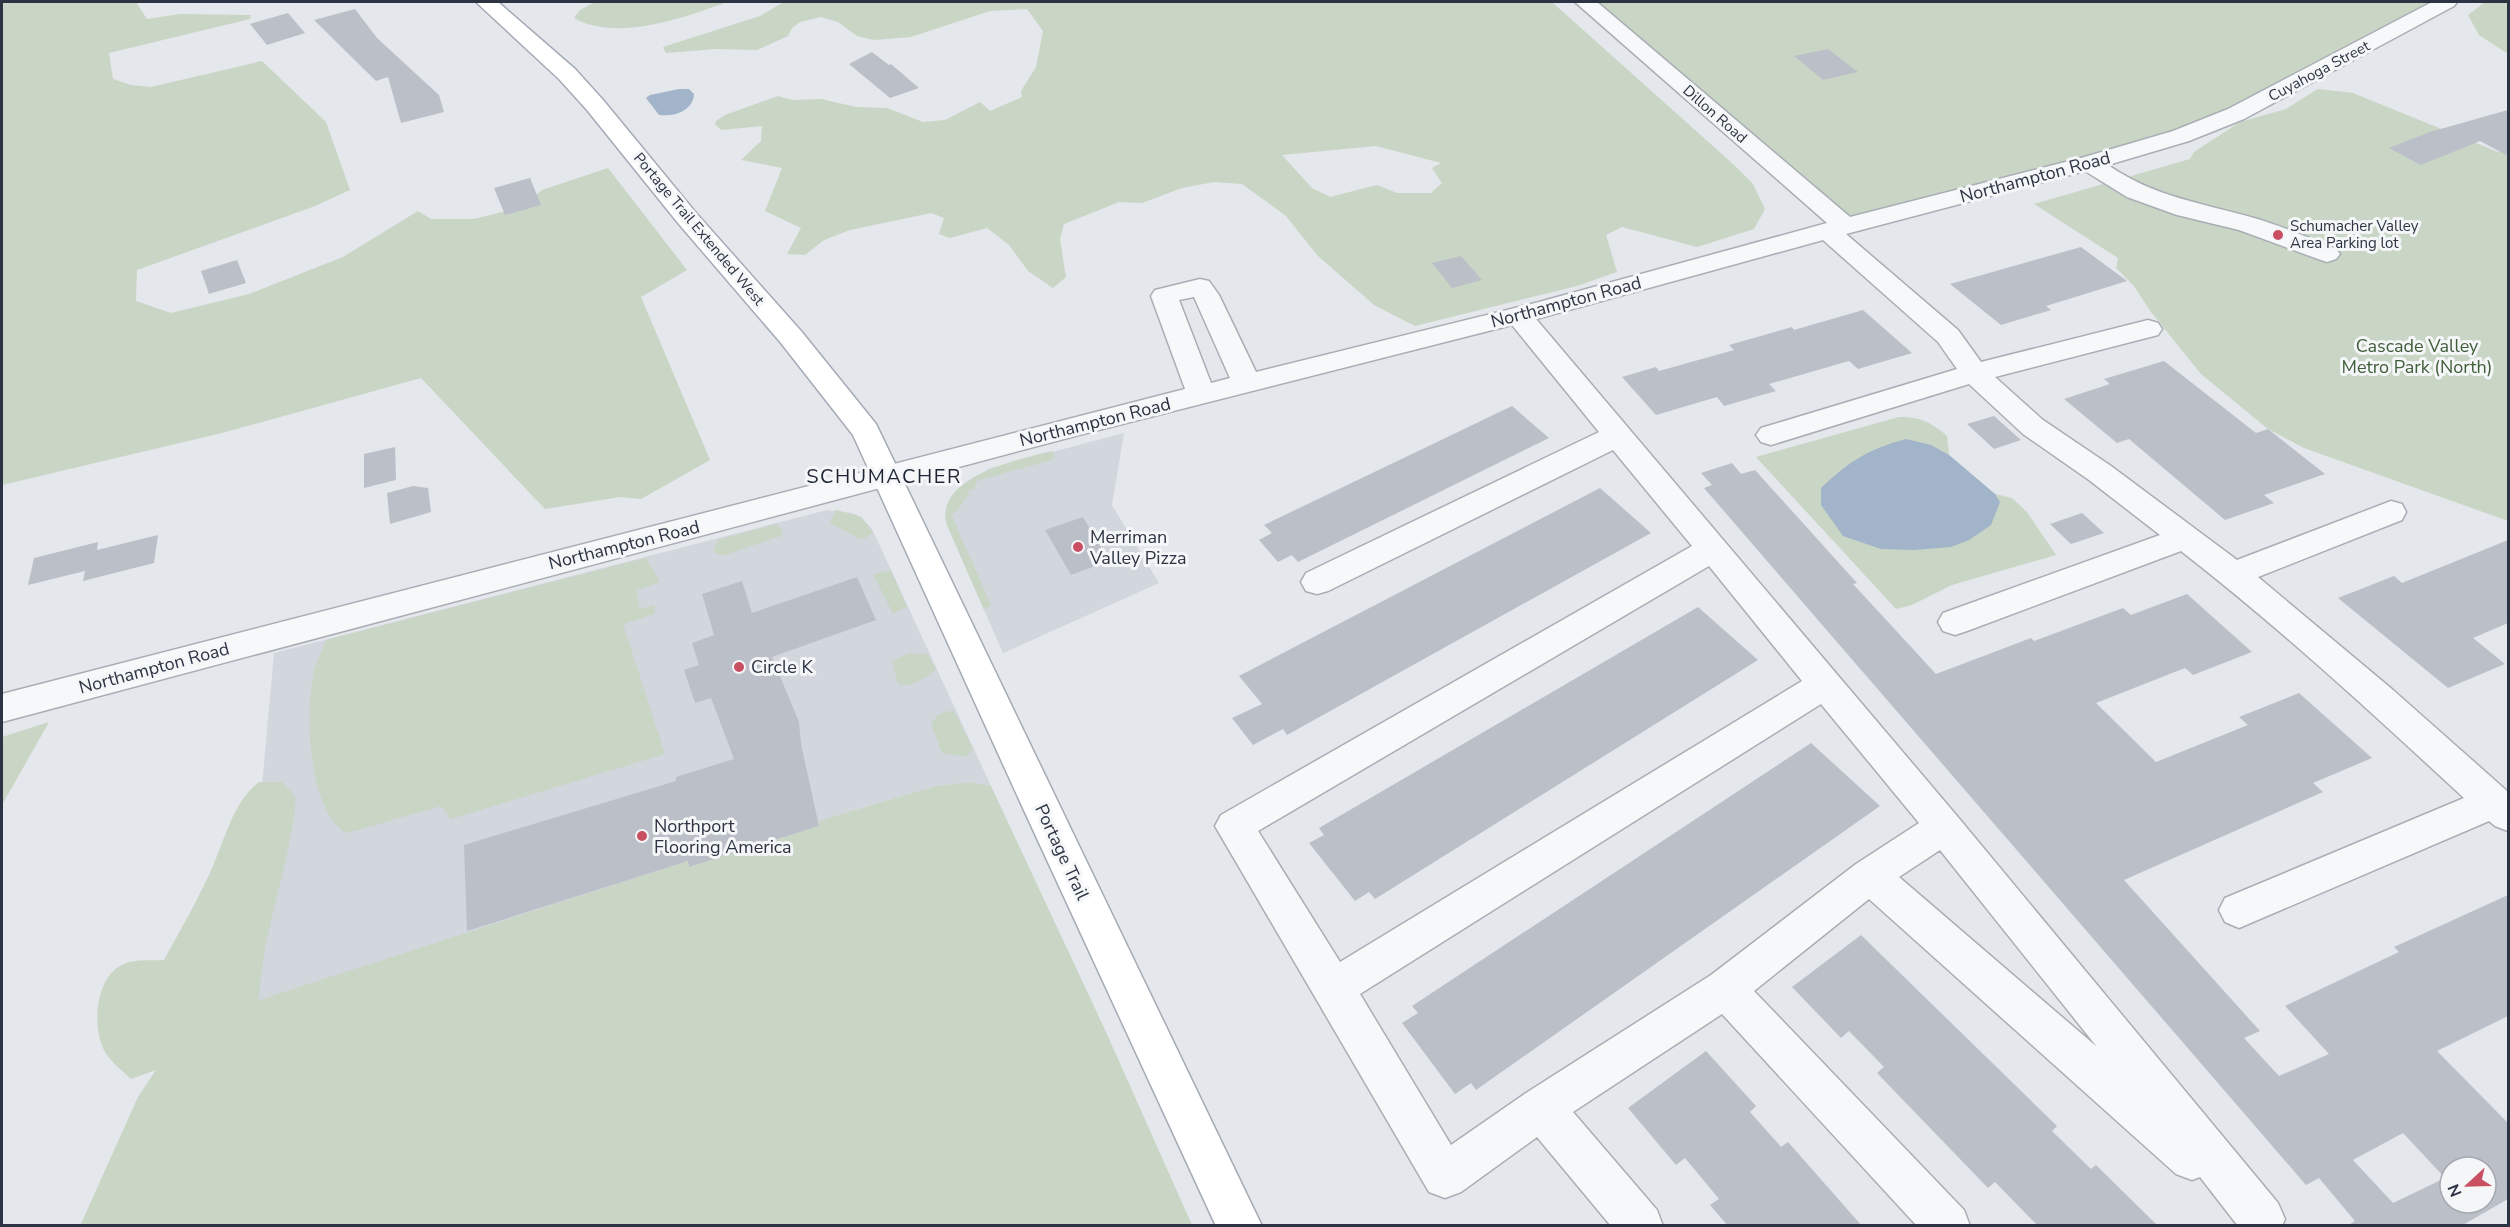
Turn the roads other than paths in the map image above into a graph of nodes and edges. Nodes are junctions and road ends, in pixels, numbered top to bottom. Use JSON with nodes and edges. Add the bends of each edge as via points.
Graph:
{"nodes":[{"id":1,"x":486,"y":2,"type":"edge"},
{"id":2,"x":1585,"y":2,"type":"edge"},
{"id":3,"x":2447,"y":2,"type":"edge"},
{"id":4,"x":2187,"y":134,"type":"joint"},
{"id":5,"x":2089,"y":163,"type":"junction"},
{"id":6,"x":1836,"y":229,"type":"junction"},
{"id":7,"x":2327,"y":254,"type":"dead end"},
{"id":8,"x":1518,"y":315,"type":"junction"},
{"id":9,"x":2148,"y":328,"type":"dead end"},
{"id":10,"x":1974,"y":373,"type":"junction"},
{"id":11,"x":1246,"y":383,"type":"junction"},
{"id":12,"x":1201,"y":395,"type":"junction"},
{"id":13,"x":1618,"y":435,"type":"junction"},
{"id":14,"x":1771,"y":435,"type":"dead end"},
{"id":15,"x":886,"y":477,"type":"junction"},
{"id":16,"x":2391,"y":512,"type":"dead end"},
{"id":17,"x":2184,"y":538,"type":"junction"},
{"id":18,"x":1713,"y":549,"type":"junction"},
{"id":19,"x":2233,"y":574,"type":"junction"},
{"id":20,"x":1317,"y":582,"type":"dead end"},
{"id":21,"x":1955,"y":622,"type":"dead end"},
{"id":22,"x":1826,"y":684,"type":"junction"},
{"id":23,"x":2,"y":708,"type":"edge"},
{"id":24,"x":2501,"y":808,"type":"edge"},
{"id":25,"x":1944,"y":827,"type":"junction"},
{"id":26,"x":1870,"y":876,"type":"junction"},
{"id":27,"x":2239,"y":910,"type":"dead end"},
{"id":28,"x":1334,"y":987,"type":"junction"},
{"id":29,"x":1725,"y":989,"type":"junction"},
{"id":30,"x":1541,"y":1108,"type":"junction"},
{"id":31,"x":1240,"y":1226,"type":"edge"},
{"id":32,"x":1641,"y":1226,"type":"edge"},
{"id":33,"x":1948,"y":1226,"type":"edge"}],
"edges":[{"from":1,"to":15,"type":"main road","name":"Portage Trail Extended West","via":[[567,74],[791,338],[866,431]]},
{"from":2,"to":6,"type":"street","name":"Dillon Road"},
{"from":3,"to":4,"type":"street","name":"Cuyahoga Street","via":[[2236,114]]},
{"from":4,"to":5,"type":"street","name":"Northampton Road"},
{"from":5,"to":6,"type":"street","name":"Northampton Road"},
{"from":5,"to":7,"type":"street","via":[[2112,179],[2156,199],[2247,224]]},
{"from":6,"to":8,"type":"street","name":"Northampton Road"},
{"from":6,"to":10,"type":"street","name":"Dillon Road","via":[[1948,336]]},
{"from":8,"to":11,"type":"street","name":"Northampton Road"},
{"from":8,"to":13,"type":"street"},
{"from":9,"to":10,"type":"street"},
{"from":10,"to":14,"type":"street"},
{"from":10,"to":17,"type":"street","name":"Dillon Road","via":[[2033,427]]},
{"from":11,"to":12,"type":"street","name":"Northampton Road"},
{"from":11,"to":12,"type":"street","via":[[1206,295],[1200,287],[1191,288],[1164,296]]},
{"from":12,"to":15,"type":"street","name":"Northampton Road"},
{"from":13,"to":18,"type":"street"},
{"from":13,"to":20,"type":"street"},
{"from":15,"to":23,"type":"street","name":"Northampton Road"},
{"from":15,"to":31,"type":"main road","name":"Portage Trail"},
{"from":16,"to":19,"type":"street"},
{"from":17,"to":19,"type":"street","name":"Dillon Road"},
{"from":17,"to":21,"type":"street"},
{"from":18,"to":22,"type":"street"},
{"from":18,"to":28,"type":"street","via":[[1234,826]]},
{"from":19,"to":24,"type":"street","name":"Dillon Road"},
{"from":22,"to":25,"type":"street"},
{"from":22,"to":28,"type":"street"},
{"from":24,"to":27,"type":"street"},
{"from":25,"to":26,"type":"street"},
{"from":25,"to":26,"type":"street","via":[[2262,1219]]},
{"from":26,"to":29,"type":"street"},
{"from":28,"to":30,"type":"street","via":[[1445,1176]]},
{"from":29,"to":30,"type":"street"},
{"from":29,"to":33,"type":"street"},
{"from":30,"to":32,"type":"street"}]}
